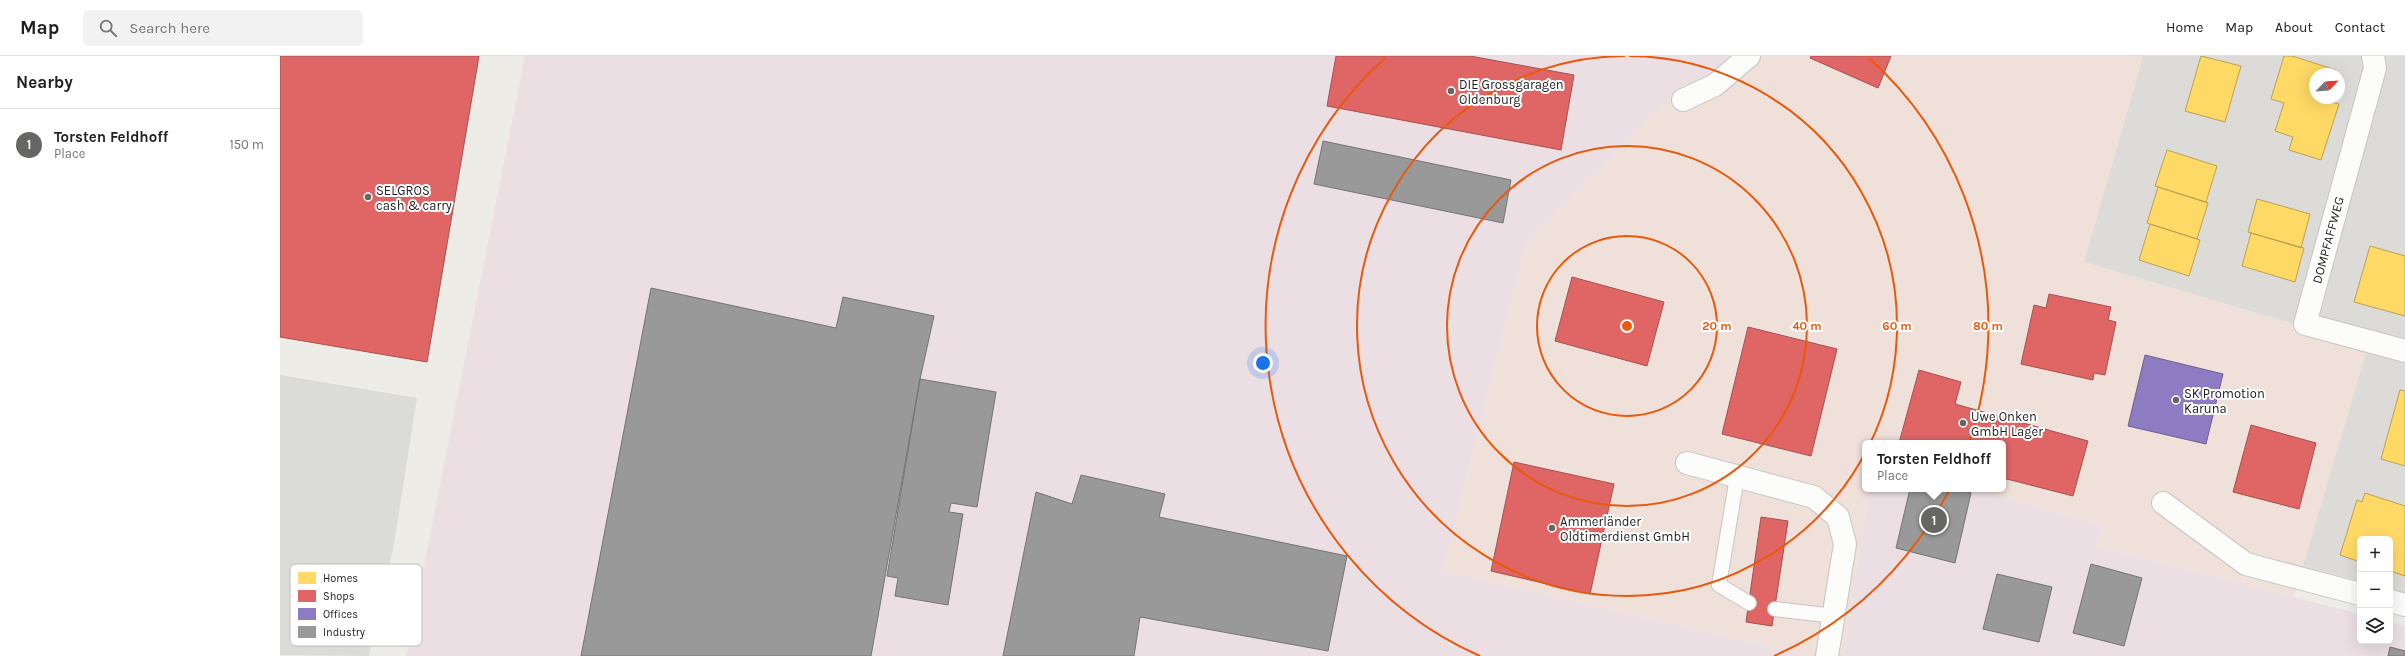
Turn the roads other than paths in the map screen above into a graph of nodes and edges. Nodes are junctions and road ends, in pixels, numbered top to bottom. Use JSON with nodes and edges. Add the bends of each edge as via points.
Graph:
{"nodes":[{"id":1,"x":1749,"y":56,"type":"edge"},
{"id":2,"x":2373,"y":56,"type":"edge"},
{"id":3,"x":1683,"y":100,"type":"dead end"},
{"id":4,"x":2405,"y":351,"type":"edge"},
{"id":5,"x":1686,"y":464,"type":"dead end"},
{"id":6,"x":1737,"y":477,"type":"junction"},
{"id":7,"x":2163,"y":503,"type":"dead end"},
{"id":8,"x":2357,"y":593,"type":"edge"},
{"id":9,"x":2393,"y":602,"type":"edge"},
{"id":10,"x":1749,"y":603,"type":"dead end"},
{"id":11,"x":2405,"y":605,"type":"edge"},
{"id":12,"x":1775,"y":609,"type":"dead end"},
{"id":13,"x":1834,"y":616,"type":"junction"},
{"id":14,"x":1827,"y":656,"type":"edge"}],
"edges":[{"from":1,"to":3,"type":"street","via":[[1715,85]]},
{"from":2,"to":4,"type":"street","name":"DOMPFAFFWEG","via":[[2376,68],[2305,324]]},
{"from":5,"to":6,"type":"street"},
{"from":6,"to":10,"type":"lane","via":[[1719,585]]},
{"from":6,"to":13,"type":"street","via":[[1814,497],[1838,517],[1845,544]]},
{"from":7,"to":8,"type":"street","via":[[2246,564]]},
{"from":9,"to":11,"type":"street"},
{"from":12,"to":13,"type":"lane"},
{"from":13,"to":14,"type":"street"}]}
